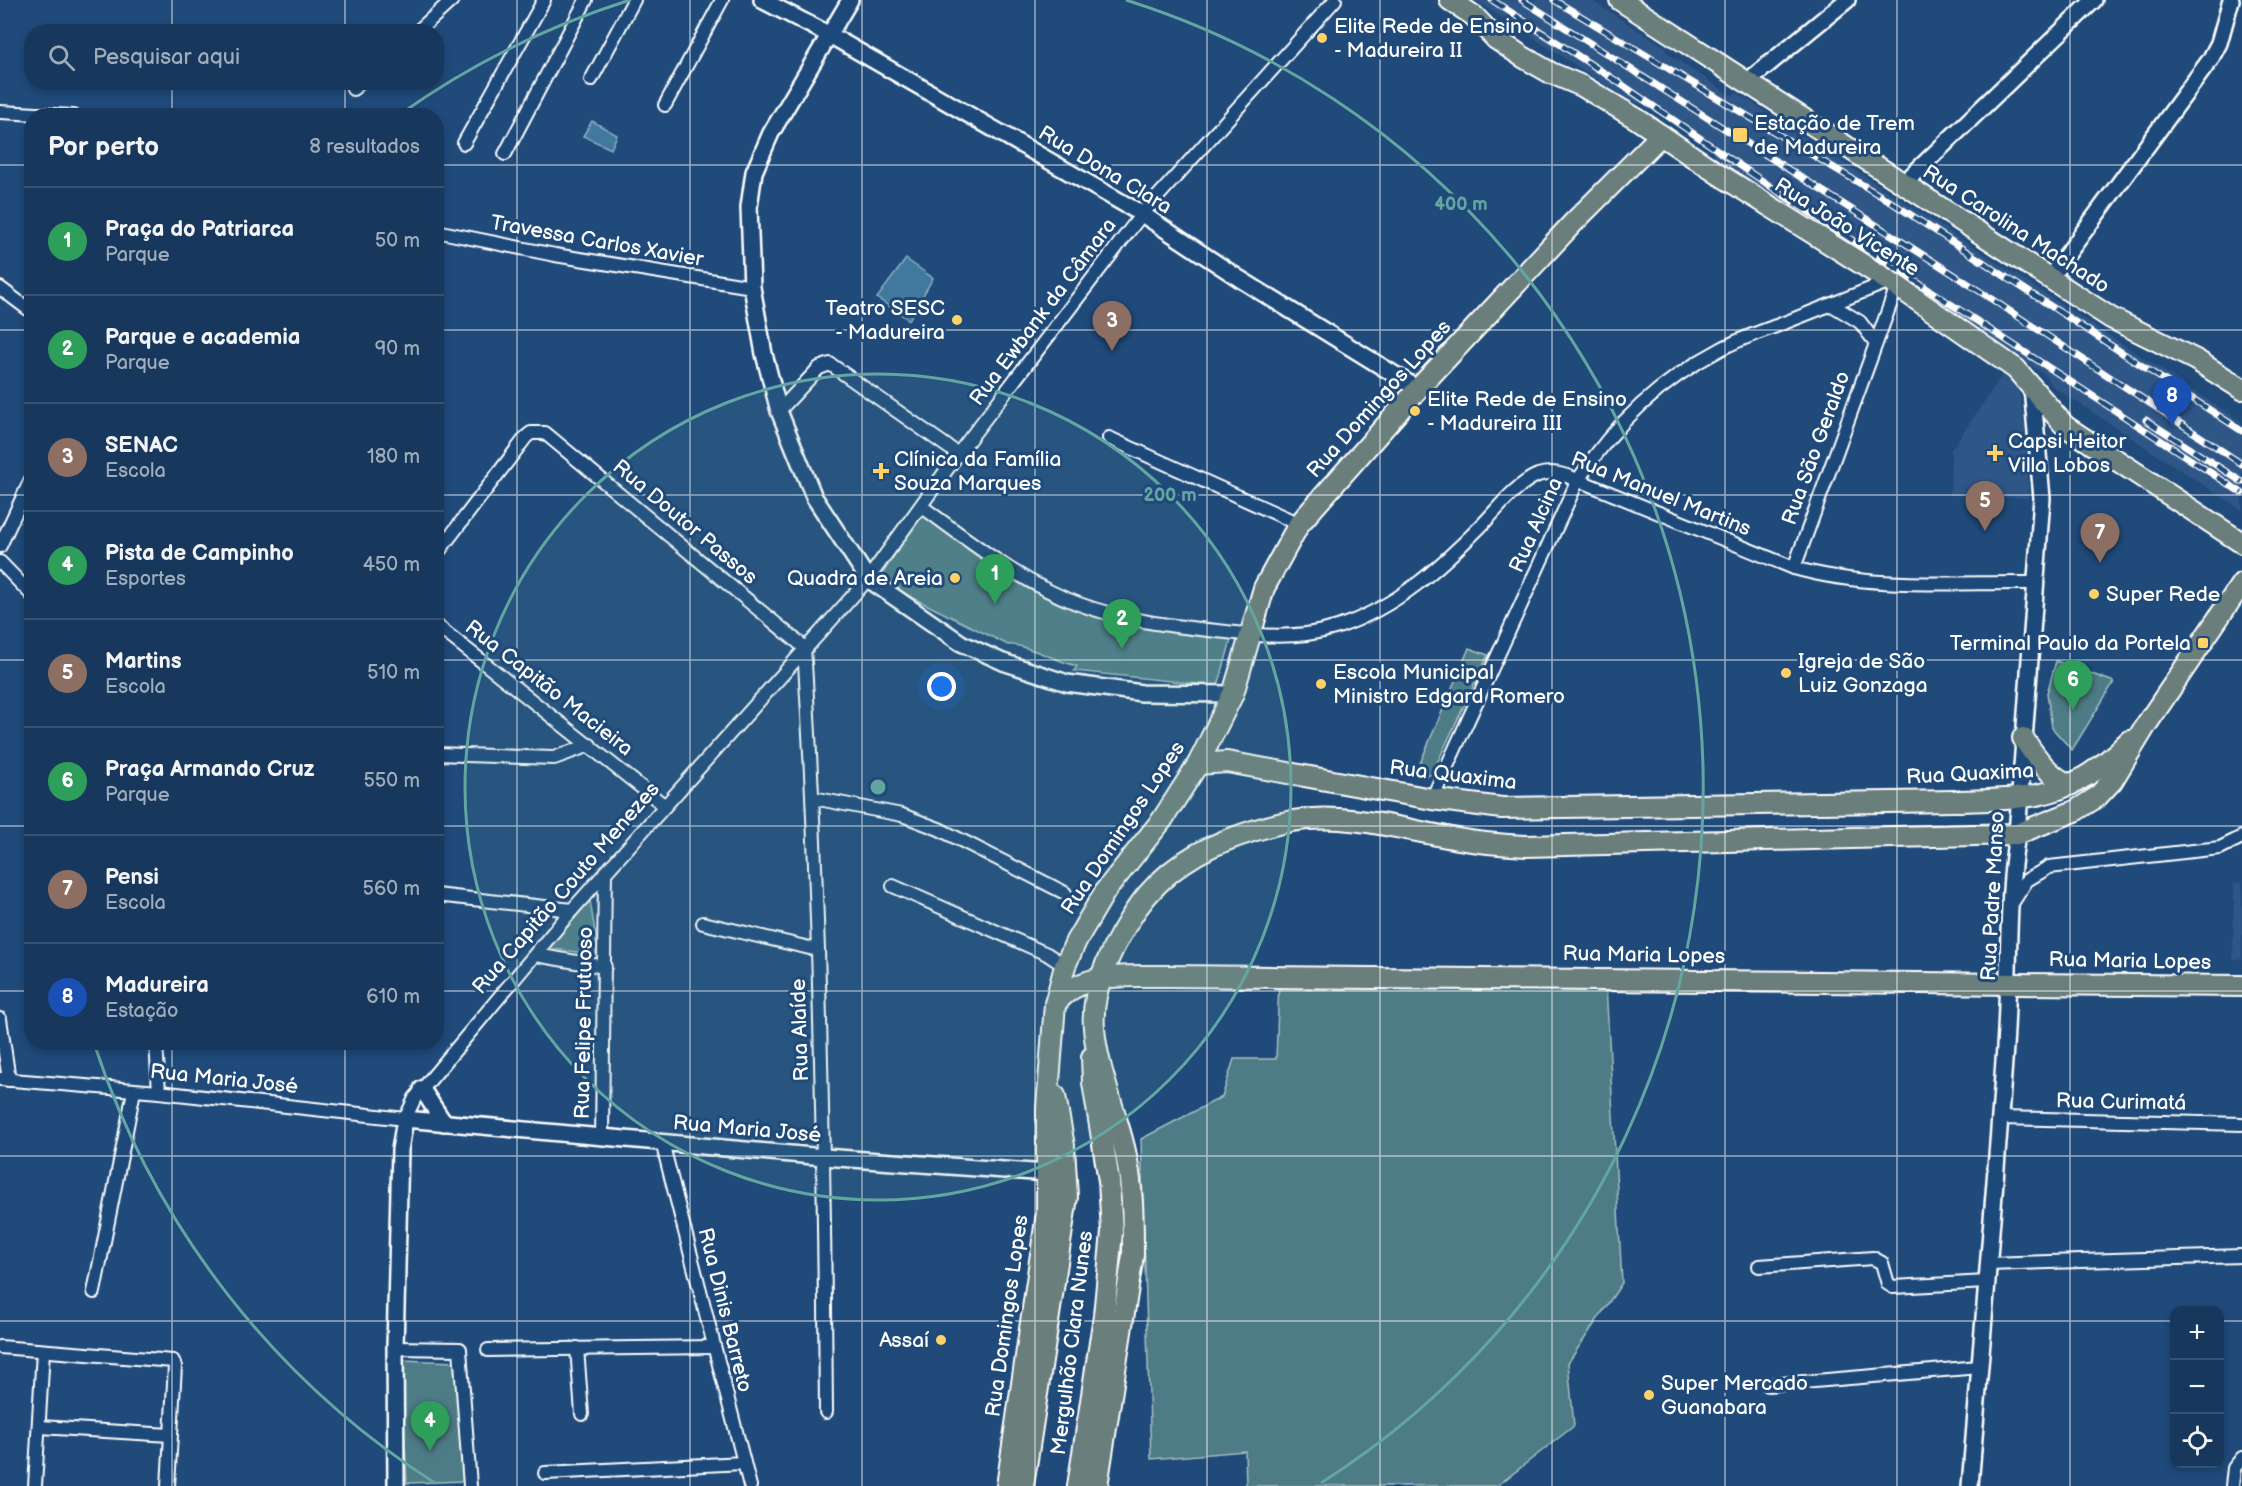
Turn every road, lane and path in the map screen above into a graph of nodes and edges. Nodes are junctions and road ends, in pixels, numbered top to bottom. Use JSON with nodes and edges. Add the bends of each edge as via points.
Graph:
{"nodes":[{"id":1,"x":452,"y":0,"type":"edge"},
{"id":2,"x":544,"y":0,"type":"edge"},
{"id":3,"x":586,"y":0,"type":"edge"},
{"id":4,"x":634,"y":0,"type":"edge"},
{"id":5,"x":722,"y":0,"type":"edge"},
{"id":6,"x":762,"y":0,"type":"edge"},
{"id":7,"x":850,"y":0,"type":"edge"},
{"id":8,"x":1335,"y":0,"type":"edge"},
{"id":9,"x":1450,"y":0,"type":"edge"},
{"id":10,"x":1620,"y":0,"type":"edge"},
{"id":11,"x":1847,"y":0,"type":"edge"},
{"id":12,"x":2094,"y":0,"type":"edge"},
{"id":13,"x":2231,"y":0,"type":"edge"},
{"id":14,"x":426,"y":24,"type":"edge"},
{"id":15,"x":828,"y":34,"type":"junction"},
{"id":16,"x":591,"y":80,"type":"dead end"},
{"id":17,"x":1748,"y":81,"type":"junction"},
{"id":18,"x":665,"y":105,"type":"dead end"},
{"id":19,"x":0,"y":112,"type":"edge"},
{"id":20,"x":24,"y":113,"type":"edge"},
{"id":21,"x":1661,"y":135,"type":"junction"},
{"id":22,"x":464,"y":143,"type":"dead end"},
{"id":23,"x":505,"y":154,"type":"dead end"},
{"id":24,"x":1903,"y":184,"type":"junction"},
{"id":25,"x":1142,"y":214,"type":"junction"},
{"id":26,"x":444,"y":233,"type":"edge"},
{"id":27,"x":2049,"y":279,"type":"junction"},
{"id":28,"x":1894,"y":283,"type":"junction"},
{"id":29,"x":752,"y":287,"type":"junction"},
{"id":30,"x":0,"y":288,"type":"edge"},
{"id":31,"x":1832,"y":305,"type":"junction"},
{"id":32,"x":24,"y":306,"type":"edge"},
{"id":33,"x":1875,"y":342,"type":"junction"},
{"id":34,"x":2032,"y":387,"type":"junction"},
{"id":35,"x":2242,"y":388,"type":"edge"},
{"id":36,"x":1418,"y":389,"type":"junction"},
{"id":37,"x":779,"y":411,"type":"junction"},
{"id":38,"x":1108,"y":438,"type":"dead end"},
{"id":39,"x":958,"y":454,"type":"junction"},
{"id":40,"x":1578,"y":480,"type":"junction"},
{"id":41,"x":24,"y":494,"type":"edge"},
{"id":42,"x":921,"y":506,"type":"junction"},
{"id":43,"x":1299,"y":524,"type":"junction"},
{"id":44,"x":2242,"y":543,"type":"edge"},
{"id":45,"x":444,"y":545,"type":"edge"},
{"id":46,"x":0,"y":546,"type":"edge"},
{"id":47,"x":0,"y":562,"type":"edge"},
{"id":48,"x":1794,"y":568,"type":"junction"},
{"id":49,"x":868,"y":579,"type":"junction"},
{"id":50,"x":2036,"y":583,"type":"junction"},
{"id":51,"x":2242,"y":583,"type":"edge"},
{"id":52,"x":24,"y":587,"type":"edge"},
{"id":53,"x":444,"y":631,"type":"edge"},
{"id":54,"x":1250,"y":635,"type":"junction"},
{"id":55,"x":804,"y":647,"type":"junction"},
{"id":56,"x":1233,"y":694,"type":"junction"},
{"id":57,"x":2146,"y":724,"type":"junction"},
{"id":58,"x":2023,"y":738,"type":"junction"},
{"id":59,"x":591,"y":745,"type":"junction"},
{"id":60,"x":444,"y":754,"type":"edge"},
{"id":61,"x":1198,"y":764,"type":"junction"},
{"id":62,"x":2070,"y":785,"type":"junction"},
{"id":63,"x":813,"y":798,"type":"junction"},
{"id":64,"x":2020,"y":799,"type":"junction"},
{"id":65,"x":1432,"y":800,"type":"junction"},
{"id":66,"x":1955,"y":801,"type":"junction"},
{"id":67,"x":665,"y":806,"type":"junction"},
{"id":68,"x":1962,"y":834,"type":"junction"},
{"id":69,"x":2017,"y":834,"type":"junction"},
{"id":70,"x":2242,"y":837,"type":"edge"},
{"id":71,"x":605,"y":872,"type":"junction"},
{"id":72,"x":893,"y":886,"type":"dead end"},
{"id":73,"x":1065,"y":893,"type":"dead end"},
{"id":74,"x":444,"y":896,"type":"edge"},
{"id":75,"x":2010,"y":906,"type":"junction"},
{"id":76,"x":572,"y":910,"type":"junction"},
{"id":77,"x":703,"y":923,"type":"dead end"},
{"id":78,"x":818,"y":950,"type":"junction"},
{"id":79,"x":536,"y":955,"type":"junction"},
{"id":80,"x":605,"y":966,"type":"junction"},
{"id":81,"x":1065,"y":966,"type":"junction"},
{"id":82,"x":1100,"y":978,"type":"junction"},
{"id":83,"x":2010,"y":982,"type":"junction"},
{"id":84,"x":2242,"y":986,"type":"edge"},
{"id":85,"x":1055,"y":1004,"type":"junction"},
{"id":86,"x":0,"y":1019,"type":"edge"},
{"id":87,"x":1094,"y":1028,"type":"junction"},
{"id":88,"x":156,"y":1050,"type":"edge"},
{"id":89,"x":1050,"y":1076,"type":"junction"},
{"id":90,"x":5,"y":1080,"type":"edge"},
{"id":91,"x":422,"y":1089,"type":"junction"},
{"id":92,"x":134,"y":1091,"type":"junction"},
{"id":93,"x":159,"y":1092,"type":"junction"},
{"id":94,"x":2000,"y":1118,"type":"junction"},
{"id":95,"x":405,"y":1119,"type":"junction"},
{"id":96,"x":444,"y":1123,"type":"junction"},
{"id":97,"x":2242,"y":1124,"type":"edge"},
{"id":98,"x":602,"y":1138,"type":"junction"},
{"id":99,"x":662,"y":1142,"type":"junction"},
{"id":100,"x":824,"y":1157,"type":"junction"},
{"id":101,"x":1047,"y":1173,"type":"junction"},
{"id":102,"x":2242,"y":1256,"type":"edge"},
{"id":103,"x":1988,"y":1264,"type":"junction"},
{"id":104,"x":1758,"y":1266,"type":"dead end"},
{"id":105,"x":1987,"y":1282,"type":"junction"},
{"id":106,"x":94,"y":1292,"type":"dead end"},
{"id":107,"x":0,"y":1347,"type":"edge"},
{"id":108,"x":714,"y":1347,"type":"junction"},
{"id":109,"x":396,"y":1348,"type":"junction"},
{"id":110,"x":577,"y":1348,"type":"junction"},
{"id":111,"x":488,"y":1350,"type":"dead end"},
{"id":112,"x":43,"y":1351,"type":"junction"},
{"id":113,"x":1979,"y":1367,"type":"junction"},
{"id":114,"x":1768,"y":1385,"type":"dead end"},
{"id":115,"x":826,"y":1412,"type":"dead end"},
{"id":116,"x":582,"y":1414,"type":"dead end"},
{"id":117,"x":40,"y":1427,"type":"junction"},
{"id":118,"x":170,"y":1435,"type":"junction"},
{"id":119,"x":2242,"y":1458,"type":"edge"},
{"id":120,"x":744,"y":1462,"type":"junction"},
{"id":121,"x":545,"y":1473,"type":"dead end"},
{"id":122,"x":35,"y":1486,"type":"edge"},
{"id":123,"x":168,"y":1486,"type":"edge"},
{"id":124,"x":396,"y":1486,"type":"edge"},
{"id":125,"x":471,"y":1486,"type":"edge"},
{"id":126,"x":750,"y":1486,"type":"edge"},
{"id":127,"x":1007,"y":1486,"type":"edge"},
{"id":128,"x":1023,"y":1486,"type":"edge"},
{"id":129,"x":1078,"y":1486,"type":"edge"},
{"id":130,"x":1097,"y":1486,"type":"edge"},
{"id":131,"x":1970,"y":1486,"type":"edge"},
{"id":132,"x":2232,"y":1486,"type":"edge"}],
"edges":[{"from":1,"to":14,"type":"street"},
{"from":2,"to":22,"type":"street"},
{"from":3,"to":23,"type":"street"},
{"from":4,"to":16,"type":"street"},
{"from":5,"to":18,"type":"street"},
{"from":6,"to":15,"type":"street","name":"Rua Dona Clara"},
{"from":7,"to":15,"type":"street"},
{"from":8,"to":25,"type":"street","name":"Rua Ewbank da Câmara"},
{"from":9,"to":21,"type":"main road","name":"Rua João Vicente","via":[[1523,57],[1582,86]]},
{"from":10,"to":17,"type":"main road","name":"Rua Carolina Machado"},
{"from":11,"to":17,"type":"street"},
{"from":12,"to":24,"type":"street"},
{"from":13,"to":27,"type":"street","via":[[2210,60]]},
{"from":15,"to":25,"type":"street","name":"Rua Dona Clara"},
{"from":15,"to":29,"type":"street","via":[[754,172],[749,207]]},
{"from":17,"to":24,"type":"main road","name":"Rua Carolina Machado"},
{"from":19,"to":20,"type":"street"},
{"from":21,"to":28,"type":"main road","name":"Rua João Vicente"},
{"from":21,"to":36,"type":"main road","name":"Rua Domingos Lopes"},
{"from":24,"to":27,"type":"main road","name":"Rua Carolina Machado"},
{"from":25,"to":36,"type":"street","name":"Rua Dona Clara"},
{"from":25,"to":39,"type":"street","name":"Rua Ewbank da Câmara"},
{"from":26,"to":29,"type":"street","name":"Travessa Carlos Xavier"},
{"from":27,"to":35,"type":"main road","name":"Rua Carolina Machado","via":[[2111,318],[2196,360]]},
{"from":28,"to":31,"type":"street","name":"Rua Alcina"},
{"from":28,"to":33,"type":"street","name":"Rua São Geraldo"},
{"from":28,"to":34,"type":"main road","name":"Rua João Vicente","via":[[2016,369]]},
{"from":29,"to":37,"type":"street"},
{"from":30,"to":32,"type":"street"},
{"from":31,"to":33,"type":"street","via":[[1860,322]]},
{"from":31,"to":40,"type":"street","name":"Rua Alcina","via":[[1722,348],[1691,366],[1645,400],[1594,455]]},
{"from":33,"to":48,"type":"street","name":"Rua São Geraldo"},
{"from":34,"to":44,"type":"main road","name":"Rua João Vicente","via":[[2065,426]]},
{"from":34,"to":50,"type":"street","name":"Rua Padre Manso","via":[[2042,498]]},
{"from":36,"to":43,"type":"main road","name":"Rua Domingos Lopes"},
{"from":37,"to":39,"type":"street","via":[[819,368],[830,364]]},
{"from":37,"to":49,"type":"street","via":[[814,496]]},
{"from":38,"to":43,"type":"street"},
{"from":39,"to":42,"type":"street","name":"Rua Ewbank da Câmara"},
{"from":40,"to":48,"type":"street","name":"Rua Manuel Martins"},
{"from":40,"to":54,"type":"street","name":"Rua Manuel Martins","via":[[1559,473],[1536,476],[1522,485],[1440,567],[1374,612],[1308,635]]},
{"from":40,"to":65,"type":"street","name":"Rua Alcina"},
{"from":41,"to":46,"type":"street"},
{"from":42,"to":49,"type":"street","name":"Rua Ewbank da Câmara"},
{"from":42,"to":54,"type":"street","name":"Rua Manuel Martins","via":[[988,555],[1078,604],[1146,621]]},
{"from":43,"to":54,"type":"main road","name":"Rua Domingos Lopes","via":[[1264,588]]},
{"from":45,"to":55,"type":"street","name":"Rua Doutor Passos","via":[[526,437],[539,431],[552,436]]},
{"from":47,"to":52,"type":"street"},
{"from":48,"to":50,"type":"street","name":"Rua Manuel Martins","via":[[1843,580]]},
{"from":49,"to":55,"type":"street","name":"Rua Capitão Couto Menezes"},
{"from":49,"to":56,"type":"street","via":[[961,643],[1048,679],[1142,693]]},
{"from":50,"to":58,"type":"street","name":"Rua Padre Manso"},
{"from":51,"to":57,"type":"main road"},
{"from":53,"to":59,"type":"street","name":"Rua Capitão Macieira"},
{"from":54,"to":56,"type":"main road","name":"Rua Domingos Lopes"},
{"from":55,"to":63,"type":"street","name":"Rua Alaíde"},
{"from":55,"to":67,"type":"street","name":"Rua Capitão Couto Menezes"},
{"from":56,"to":61,"type":"main road","name":"Rua Domingos Lopes"},
{"from":57,"to":62,"type":"main road","name":"Rua Quaxima","via":[[2099,770]]},
{"from":57,"to":69,"type":"main road","via":[[2119,772],[2097,796],[2075,811]]},
{"from":58,"to":62,"type":"main road","via":[[2044,767]]},
{"from":58,"to":64,"type":"street","name":"Rua Padre Manso"},
{"from":59,"to":60,"type":"street","via":[[554,758]]},
{"from":59,"to":67,"type":"street","name":"Rua Capitão Macieira"},
{"from":61,"to":65,"type":"main road","name":"Rua Quaxima","via":[[1227,762]]},
{"from":61,"to":81,"type":"main road","name":"Rua Domingos Lopes","via":[[1162,820],[1088,916]]},
{"from":62,"to":64,"type":"main road","name":"Rua Quaxima"},
{"from":63,"to":73,"type":"street","via":[[902,815],[939,829]]},
{"from":63,"to":78,"type":"street","name":"Rua Alaíde"},
{"from":64,"to":66,"type":"main road","name":"Rua Quaxima"},
{"from":64,"to":69,"type":"street","name":"Rua Padre Manso"},
{"from":65,"to":66,"type":"main road","name":"Rua Quaxima","via":[[1531,809]]},
{"from":66,"to":68,"type":"main road","via":[[1968,813],[1968,824]]},
{"from":67,"to":71,"type":"street","name":"Rua Capitão Couto Menezes"},
{"from":68,"to":69,"type":"main road"},
{"from":68,"to":82,"type":"main road","via":[[1526,846],[1489,844],[1380,824],[1294,821],[1224,841],[1181,862],[1150,891],[1120,934]]},
{"from":69,"to":75,"type":"street","name":"Rua Padre Manso"},
{"from":70,"to":75,"type":"street","via":[[2212,849],[2049,867],[2027,880]]},
{"from":71,"to":76,"type":"street","name":"Rua Capitão Couto Menezes"},
{"from":71,"to":80,"type":"street","name":"Rua Felipe Frutuoso"},
{"from":72,"to":81,"type":"street","via":[[1047,954]]},
{"from":74,"to":76,"type":"street"},
{"from":75,"to":83,"type":"street","name":"Rua Padre Manso"},
{"from":76,"to":79,"type":"street","name":"Rua Capitão Couto Menezes"},
{"from":77,"to":78,"type":"street"},
{"from":78,"to":100,"type":"street","name":"Rua Alaíde"},
{"from":79,"to":80,"type":"street"},
{"from":79,"to":91,"type":"street","name":"Rua Capitão Couto Menezes"},
{"from":80,"to":98,"type":"street","name":"Rua Felipe Frutuoso"},
{"from":81,"to":85,"type":"main road","name":"Rua Domingos Lopes"},
{"from":82,"to":83,"type":"main road","name":"Rua Maria Lopes"},
{"from":82,"to":85,"type":"main road","name":"Rua Maria Lopes","via":[[1072,987]]},
{"from":82,"to":87,"type":"main road"},
{"from":83,"to":84,"type":"main road","name":"Rua Maria Lopes"},
{"from":83,"to":94,"type":"street","name":"Rua Padre Manso"},
{"from":85,"to":89,"type":"main road","name":"Rua Domingos Lopes"},
{"from":86,"to":90,"type":"street"},
{"from":87,"to":129,"type":"main road","name":"Mergulhão Clara Nunes","via":[[1093,1083],[1109,1181],[1112,1232],[1104,1316]]},
{"from":87,"to":130,"type":"main road","via":[[1127,1161],[1133,1229],[1133,1255]]},
{"from":88,"to":93,"type":"street"},
{"from":89,"to":101,"type":"main road","name":"Rua Domingos Lopes"},
{"from":89,"to":128,"type":"main road","name":"Mergulhão Clara Nunes","via":[[1061,1122],[1067,1197]]},
{"from":90,"to":92,"type":"street","name":"Rua Maria José"},
{"from":91,"to":95,"type":"street","name":"Rua Capitão Couto Menezes"},
{"from":91,"to":96,"type":"street"},
{"from":92,"to":93,"type":"street","name":"Rua Maria José"},
{"from":92,"to":106,"type":"street"},
{"from":93,"to":95,"type":"street","name":"Rua Maria José"},
{"from":94,"to":97,"type":"street","name":"Rua Curimatá"},
{"from":94,"to":103,"type":"street","name":"Rua Padre Manso"},
{"from":95,"to":96,"type":"street","name":"Rua Maria José"},
{"from":95,"to":109,"type":"street","name":"Rua Capitão Couto Menezes","via":[[400,1150]]},
{"from":96,"to":98,"type":"street","name":"Rua Maria José"},
{"from":98,"to":99,"type":"street","name":"Rua Maria José"},
{"from":99,"to":100,"type":"street","name":"Rua Maria José"},
{"from":99,"to":108,"type":"street","name":"Rua Dinis Barreto"},
{"from":100,"to":101,"type":"street","name":"Rua Maria José"},
{"from":100,"to":115,"type":"street","name":"Rua Alaíde"},
{"from":101,"to":127,"type":"main road","name":"Rua Domingos Lopes","via":[[1045,1232]]},
{"from":102,"to":103,"type":"street"},
{"from":103,"to":105,"type":"street","name":"Rua Padre Manso"},
{"from":104,"to":105,"type":"street","via":[[1873,1258],[1882,1263],[1888,1284],[1895,1288]]},
{"from":105,"to":113,"type":"street","name":"Rua Padre Manso"},
{"from":107,"to":112,"type":"street"},
{"from":108,"to":110,"type":"street"},
{"from":108,"to":120,"type":"street","name":"Rua Dinis Barreto"},
{"from":109,"to":124,"type":"street","name":"Rua Capitão Couto Menezes"},
{"from":109,"to":125,"type":"street","via":[[460,1349]]},
{"from":110,"to":111,"type":"street"},
{"from":110,"to":116,"type":"street"},
{"from":112,"to":117,"type":"street"},
{"from":112,"to":118,"type":"street","via":[[170,1359],[174,1362]]},
{"from":113,"to":114,"type":"street"},
{"from":113,"to":131,"type":"street","name":"Rua Padre Manso"},
{"from":117,"to":118,"type":"street"},
{"from":117,"to":122,"type":"street"},
{"from":118,"to":123,"type":"street"},
{"from":119,"to":132,"type":"street","via":[[2234,1468]]},
{"from":120,"to":121,"type":"street"},
{"from":120,"to":126,"type":"street","name":"Rua Dinis Barreto"}]}
